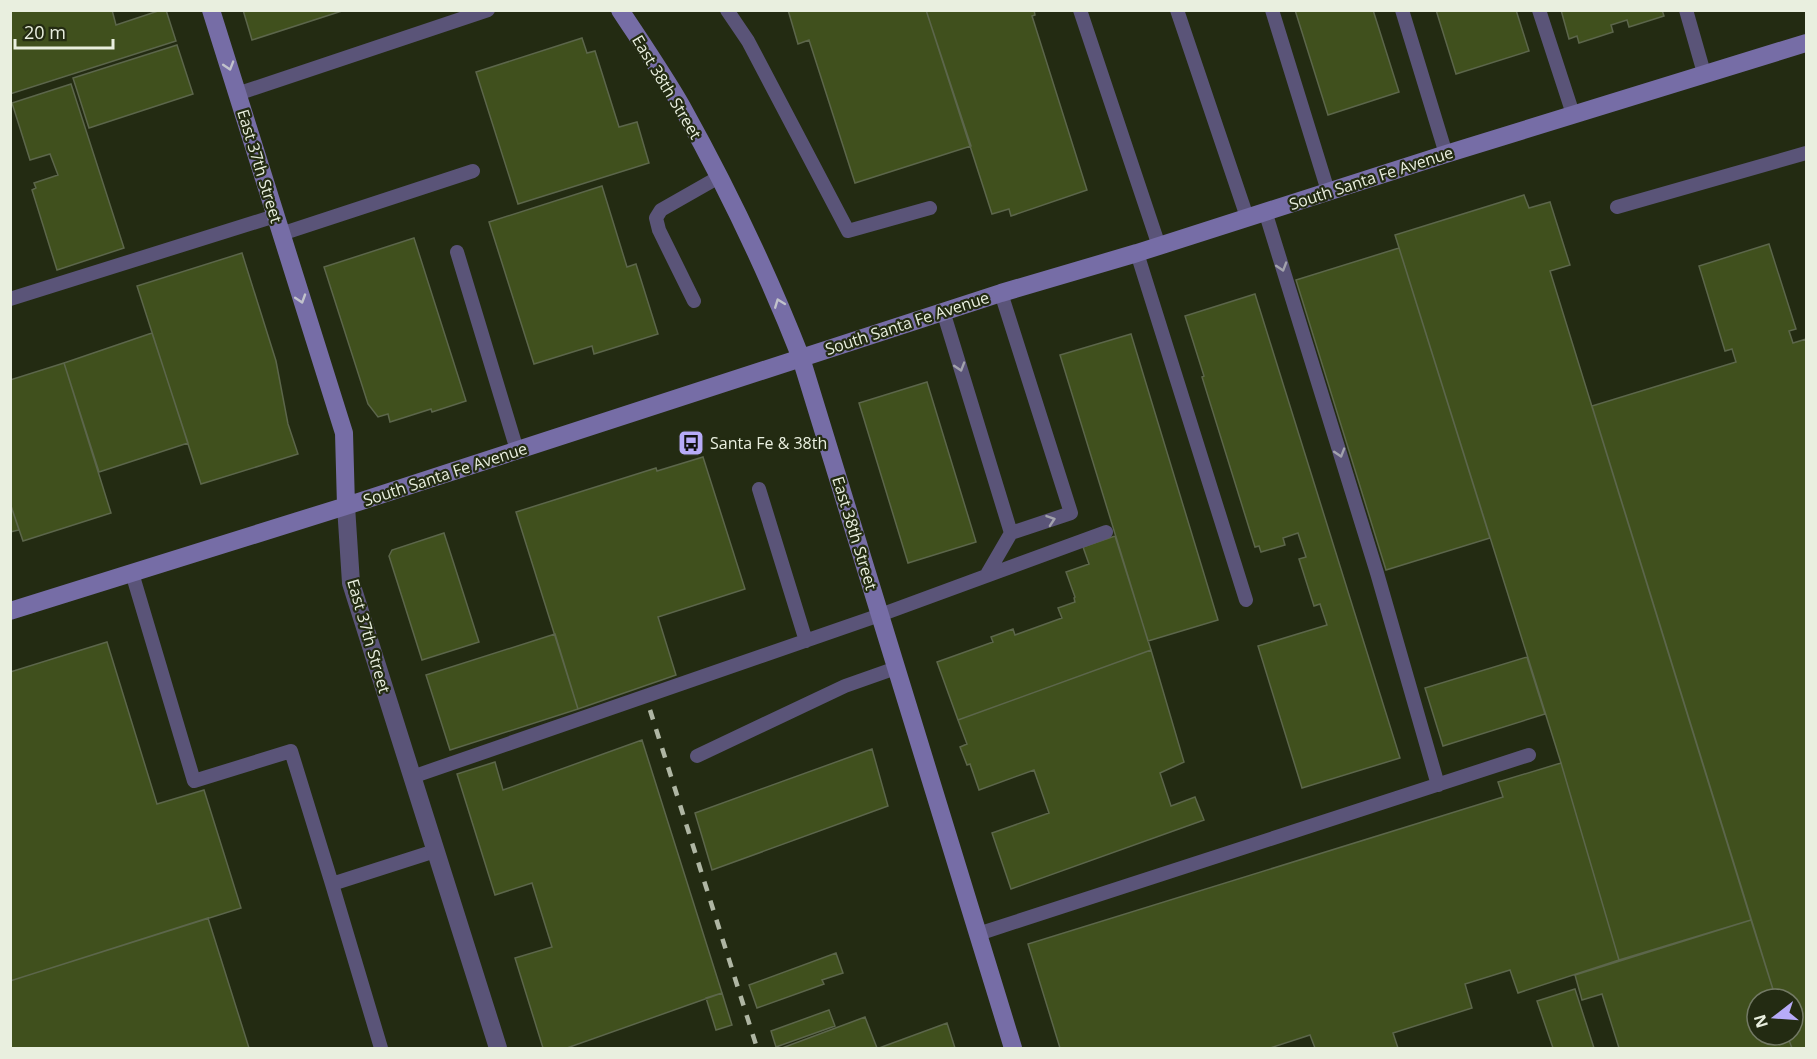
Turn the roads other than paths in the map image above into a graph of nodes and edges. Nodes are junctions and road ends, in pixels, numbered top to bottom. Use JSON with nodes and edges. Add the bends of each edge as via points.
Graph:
{"nodes":[{"id":1,"x":211,"y":10,"type":"edge"},
{"id":2,"x":489,"y":10,"type":"edge"},
{"id":3,"x":620,"y":10,"type":"edge"},
{"id":4,"x":727,"y":10,"type":"edge"},
{"id":5,"x":1080,"y":10,"type":"edge"},
{"id":6,"x":1177,"y":10,"type":"edge"},
{"id":7,"x":1272,"y":10,"type":"edge"},
{"id":8,"x":1402,"y":10,"type":"edge"},
{"id":9,"x":1539,"y":10,"type":"edge"},
{"id":10,"x":1686,"y":10,"type":"edge"},
{"id":11,"x":1805,"y":48,"type":"edge"},
{"id":12,"x":1704,"y":73,"type":"junction"},
{"id":13,"x":237,"y":94,"type":"junction"},
{"id":14,"x":1573,"y":114,"type":"junction"},
{"id":15,"x":1806,"y":153,"type":"edge"},
{"id":16,"x":1446,"y":154,"type":"junction"},
{"id":17,"x":473,"y":171,"type":"dead end"},
{"id":18,"x":719,"y":177,"type":"junction"},
{"id":19,"x":1328,"y":191,"type":"junction"},
{"id":20,"x":1617,"y":207,"type":"dead end"},
{"id":21,"x":930,"y":208,"type":"dead end"},
{"id":22,"x":1265,"y":211,"type":"junction"},
{"id":23,"x":275,"y":216,"type":"junction"},
{"id":24,"x":1247,"y":217,"type":"junction"},
{"id":25,"x":281,"y":234,"type":"junction"},
{"id":26,"x":1159,"y":246,"type":"junction"},
{"id":27,"x":457,"y":252,"type":"dead end"},
{"id":28,"x":1137,"y":253,"type":"junction"},
{"id":29,"x":1001,"y":293,"type":"junction"},
{"id":30,"x":10,"y":299,"type":"edge"},
{"id":31,"x":694,"y":301,"type":"dead end"},
{"id":32,"x":943,"y":311,"type":"junction"},
{"id":33,"x":801,"y":358,"type":"junction"},
{"id":34,"x":517,"y":450,"type":"junction"},
{"id":35,"x":759,"y":489,"type":"dead end"},
{"id":36,"x":346,"y":506,"type":"junction"},
{"id":37,"x":1106,"y":532,"type":"dead end"},
{"id":38,"x":1011,"y":534,"type":"junction"},
{"id":39,"x":132,"y":573,"type":"junction"},
{"id":40,"x":986,"y":576,"type":"junction"},
{"id":41,"x":1246,"y":600,"type":"dead end"},
{"id":42,"x":10,"y":611,"type":"edge"},
{"id":43,"x":880,"y":615,"type":"junction"},
{"id":44,"x":806,"y":641,"type":"junction"},
{"id":45,"x":896,"y":668,"type":"junction"},
{"id":46,"x":1529,"y":755,"type":"dead end"},
{"id":47,"x":697,"y":756,"type":"dead end"},
{"id":48,"x":412,"y":777,"type":"junction"},
{"id":49,"x":1438,"y":785,"type":"junction"},
{"id":50,"x":435,"y":851,"type":"junction"},
{"id":51,"x":332,"y":884,"type":"junction"},
{"id":52,"x":978,"y":934,"type":"junction"},
{"id":53,"x":381,"y":1048,"type":"edge"},
{"id":54,"x":498,"y":1048,"type":"edge"},
{"id":55,"x":1013,"y":1048,"type":"edge"}],
"edges":[{"from":1,"to":13,"type":"main road","name":"East 37th Street","one_way":true},
{"from":2,"to":13,"type":"lane"},
{"from":3,"to":18,"type":"main road","name":"East 38th Street","via":[[681,105]]},
{"from":4,"to":21,"type":"lane","via":[[748,41],[848,231]]},
{"from":5,"to":26,"type":"lane"},
{"from":6,"to":24,"type":"lane"},
{"from":7,"to":19,"type":"lane"},
{"from":8,"to":16,"type":"lane"},
{"from":9,"to":14,"type":"lane"},
{"from":10,"to":12,"type":"lane"},
{"from":11,"to":12,"type":"main road","name":"South Santa Fe Avenue"},
{"from":12,"to":14,"type":"main road","name":"South Santa Fe Avenue"},
{"from":13,"to":23,"type":"main road","name":"East 37th Street"},
{"from":14,"to":16,"type":"main road","name":"South Santa Fe Avenue"},
{"from":15,"to":20,"type":"lane"},
{"from":16,"to":19,"type":"main road","name":"South Santa Fe Avenue"},
{"from":17,"to":25,"type":"lane"},
{"from":18,"to":31,"type":"lane","via":[[661,210],[656,218]]},
{"from":33,"to":18,"type":"main road","name":"East 38th Street","one_way":true,"via":[[775,292]]},
{"from":19,"to":22,"type":"main road","name":"South Santa Fe Avenue"},
{"from":22,"to":24,"type":"main road","name":"South Santa Fe Avenue"},
{"from":22,"to":49,"type":"lane","one_way":true,"via":[[1381,585]]},
{"from":23,"to":25,"type":"main road","name":"East 37th Street"},
{"from":23,"to":30,"type":"lane"},
{"from":24,"to":26,"type":"main road","name":"South Santa Fe Avenue"},
{"from":25,"to":36,"type":"main road","name":"East 37th Street","one_way":true,"via":[[344,433]]},
{"from":26,"to":28,"type":"main road","name":"South Santa Fe Avenue"},
{"from":27,"to":34,"type":"lane"},
{"from":28,"to":29,"type":"main road","name":"South Santa Fe Avenue"},
{"from":28,"to":41,"type":"lane"},
{"from":29,"to":32,"type":"main road","name":"South Santa Fe Avenue"},
{"from":38,"to":29,"type":"lane","one_way":true,"via":[[1071,513]]},
{"from":32,"to":33,"type":"main road","name":"South Santa Fe Avenue"},
{"from":32,"to":38,"type":"lane","one_way":true},
{"from":33,"to":34,"type":"main road","name":"South Santa Fe Avenue"},
{"from":33,"to":43,"type":"main road","name":"East 38th Street"},
{"from":34,"to":36,"type":"main road","name":"South Santa Fe Avenue"},
{"from":35,"to":44,"type":"lane"},
{"from":36,"to":39,"type":"main road","name":"South Santa Fe Avenue"},
{"from":36,"to":48,"type":"street","name":"East 37th Street","via":[[351,583]]},
{"from":37,"to":40,"type":"lane"},
{"from":38,"to":40,"type":"lane"},
{"from":39,"to":42,"type":"main road","name":"South Santa Fe Avenue"},
{"from":39,"to":51,"type":"lane","via":[[194,781],[291,751]]},
{"from":40,"to":43,"type":"lane"},
{"from":43,"to":44,"type":"lane"},
{"from":43,"to":45,"type":"main road","name":"East 38th Street"},
{"from":44,"to":48,"type":"lane"},
{"from":45,"to":47,"type":"lane","via":[[845,686]]},
{"from":45,"to":52,"type":"main road","name":"East 38th Street"},
{"from":46,"to":49,"type":"lane"},
{"from":48,"to":50,"type":"street","name":"East 37th Street"},
{"from":49,"to":52,"type":"lane"},
{"from":50,"to":51,"type":"lane"},
{"from":50,"to":54,"type":"street","name":"East 37th Street"},
{"from":51,"to":53,"type":"lane"},
{"from":52,"to":55,"type":"main road","name":"East 38th Street"}]}
